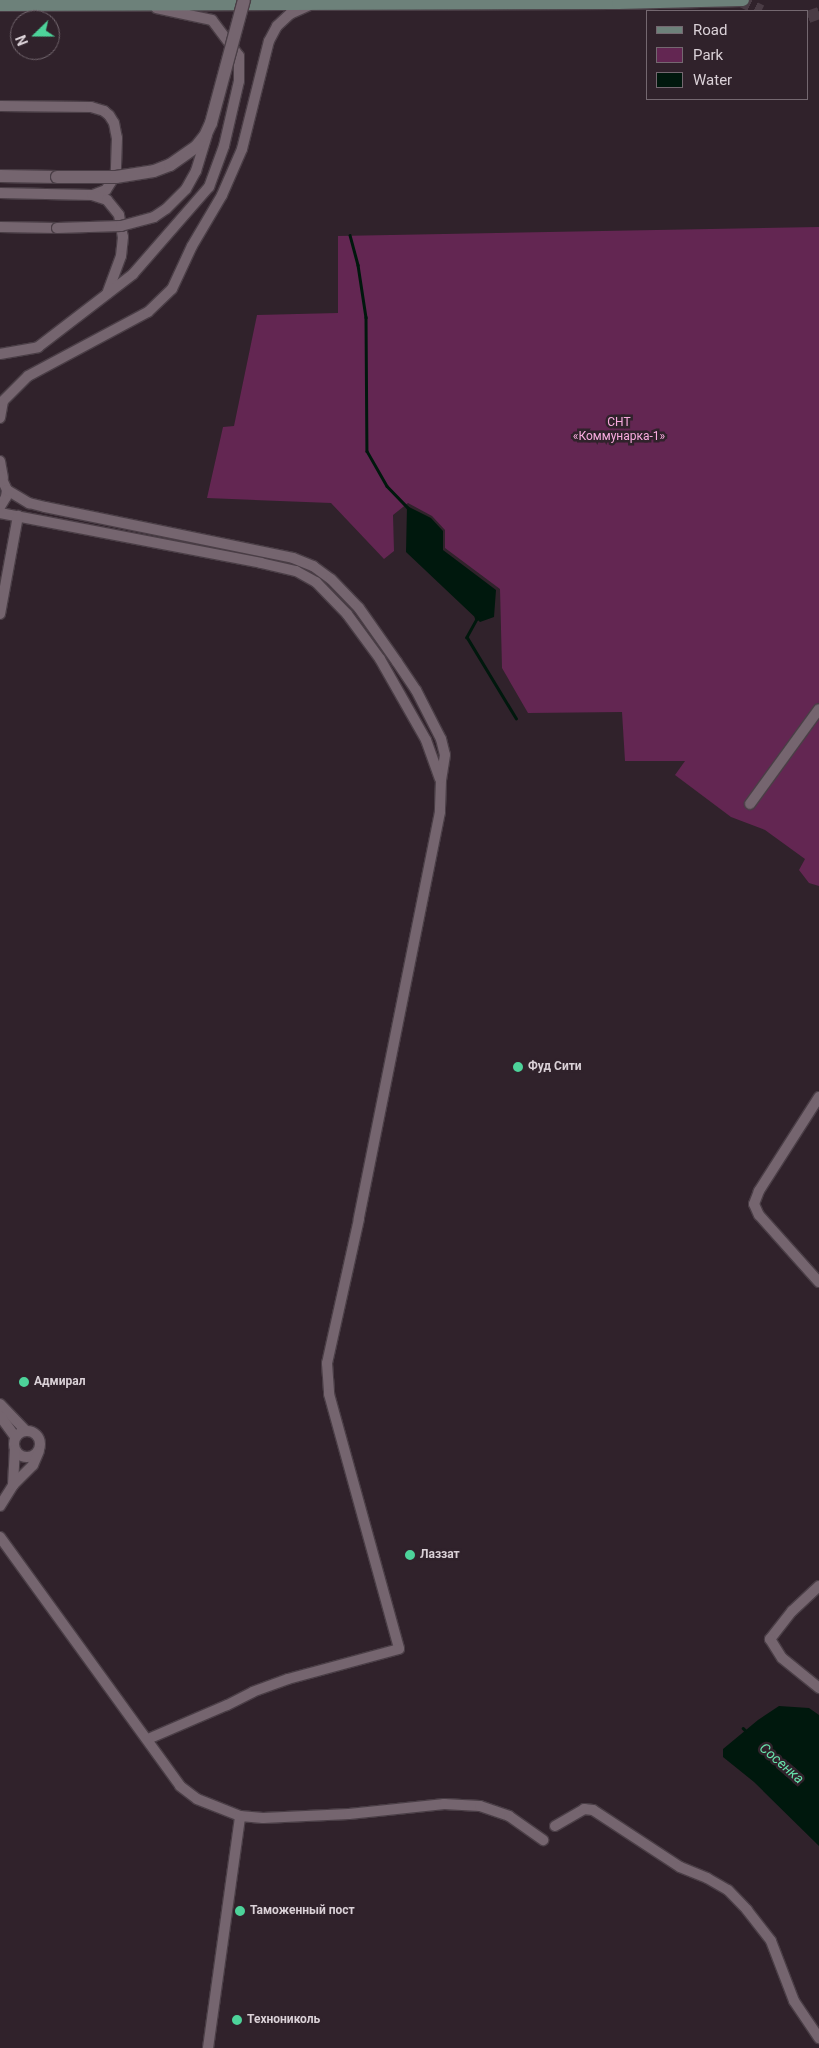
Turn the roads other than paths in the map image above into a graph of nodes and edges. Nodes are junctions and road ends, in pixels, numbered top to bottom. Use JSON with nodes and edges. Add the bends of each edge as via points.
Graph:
{"nodes":[{"id":1,"x":184,"y":0,"type":"edge"},
{"id":2,"x":244,"y":0,"type":"edge"},
{"id":3,"x":743,"y":0,"type":"edge"},
{"id":4,"x":311,"y":4,"type":"junction"},
{"id":5,"x":0,"y":5,"type":"edge"},
{"id":6,"x":140,"y":5,"type":"junction"},
{"id":7,"x":0,"y":106,"type":"edge"},
{"id":8,"x":211,"y":122,"type":"junction"},
{"id":9,"x":0,"y":176,"type":"edge"},
{"id":10,"x":0,"y":193,"type":"edge"},
{"id":11,"x":92,"y":195,"type":"junction"},
{"id":12,"x":0,"y":227,"type":"edge"},
{"id":13,"x":106,"y":294,"type":"junction"},
{"id":14,"x":0,"y":354,"type":"edge"},
{"id":15,"x":0,"y":418,"type":"edge"},
{"id":16,"x":0,"y":461,"type":"edge"},
{"id":17,"x":1,"y":477,"type":"edge"},
{"id":18,"x":7,"y":490,"type":"junction"},
{"id":19,"x":0,"y":507,"type":"edge"},
{"id":20,"x":0,"y":514,"type":"edge"},
{"id":21,"x":18,"y":516,"type":"junction"},
{"id":22,"x":0,"y":614,"type":"edge"},
{"id":23,"x":819,"y":709,"type":"edge"},
{"id":24,"x":441,"y":780,"type":"junction"},
{"id":25,"x":750,"y":804,"type":"dead end"},
{"id":26,"x":819,"y":1097,"type":"edge"},
{"id":27,"x":819,"y":1282,"type":"edge"},
{"id":28,"x":0,"y":1404,"type":"edge"},
{"id":29,"x":0,"y":1416,"type":"edge"},
{"id":30,"x":25,"y":1430,"type":"junction"},
{"id":31,"x":14,"y":1438,"type":"junction"},
{"id":32,"x":40,"y":1448,"type":"junction"},
{"id":33,"x":15,"y":1450,"type":"junction"},
{"id":34,"x":13,"y":1485,"type":"junction"},
{"id":35,"x":0,"y":1506,"type":"edge"},
{"id":36,"x":0,"y":1538,"type":"edge"},
{"id":37,"x":819,"y":1586,"type":"edge"},
{"id":38,"x":819,"y":1688,"type":"edge"},
{"id":39,"x":148,"y":1739,"type":"junction"},
{"id":40,"x":240,"y":1816,"type":"junction"},
{"id":41,"x":555,"y":1826,"type":"dead end"},
{"id":42,"x":543,"y":1840,"type":"dead end"},
{"id":43,"x":819,"y":2038,"type":"edge"},
{"id":44,"x":208,"y":2048,"type":"edge"}],
"edges":[{"from":1,"to":6,"type":"main road"},
{"from":2,"to":8,"type":"street","bridge":true},
{"from":3,"to":4,"type":"main road","via":[[618,4]]},
{"from":4,"to":6,"type":"main road"},
{"from":4,"to":15,"type":"street","via":[[290,14],[277,26],[269,41],[242,149],[222,195],[192,246],[172,289],[148,312],[28,376],[3,401]]},
{"from":5,"to":6,"type":"main road"},
{"from":6,"to":13,"type":"street","via":[[212,20],[239,56],[239,81],[224,146],[209,187],[133,274]]},
{"from":7,"to":11,"type":"street","via":[[91,107],[109,115],[117,138],[116,174],[106,190]]},
{"from":8,"to":9,"type":"street","bridge":true,"via":[[196,147],[170,165],[154,171],[116,177]]},
{"from":8,"to":12,"type":"street","bridge":true,"via":[[196,171],[186,189],[154,217],[121,226]]},
{"from":10,"to":11,"type":"street"},
{"from":11,"to":13,"type":"street","via":[[111,204],[123,229],[121,256]]},
{"from":13,"to":14,"type":"street","via":[[38,347]]},
{"from":16,"to":17,"type":"street"},
{"from":17,"to":18,"type":"street"},
{"from":18,"to":19,"type":"street"},
{"from":18,"to":24,"type":"street","via":[[29,503],[45,507],[293,558],[313,566],[331,579],[359,608],[416,690],[441,739],[445,755]]},
{"from":20,"to":21,"type":"street"},
{"from":21,"to":22,"type":"street"},
{"from":21,"to":24,"type":"street","via":[[261,563],[296,571],[316,582],[347,614],[380,659],[426,740]]},
{"from":23,"to":25,"type":"street"},
{"from":24,"to":39,"type":"street","via":[[440,812],[327,1363],[329,1394],[399,1649],[253,1692]]},
{"from":26,"to":27,"type":"street","via":[[754,1204],[759,1215]]},
{"from":28,"to":30,"type":"street"},
{"from":29,"to":31,"type":"street"},
{"from":30,"to":31,"type":"street"},
{"from":30,"to":32,"type":"street","via":[[37,1435]]},
{"from":31,"to":33,"type":"street"},
{"from":32,"to":33,"type":"street","via":[[28,1457],[20,1456]]},
{"from":32,"to":34,"type":"street","via":[[33,1465]]},
{"from":33,"to":34,"type":"street"},
{"from":34,"to":35,"type":"street"},
{"from":36,"to":39,"type":"street"},
{"from":37,"to":38,"type":"street","via":[[792,1611],[770,1639],[782,1658]]},
{"from":39,"to":40,"type":"street","via":[[180,1786],[197,1799]]},
{"from":40,"to":42,"type":"street","via":[[349,1814],[444,1804],[480,1806],[510,1816]]},
{"from":40,"to":44,"type":"street"},
{"from":41,"to":43,"type":"street","via":[[584,1809],[593,1810],[680,1867],[728,1890],[771,1941],[794,2001]]}]}
